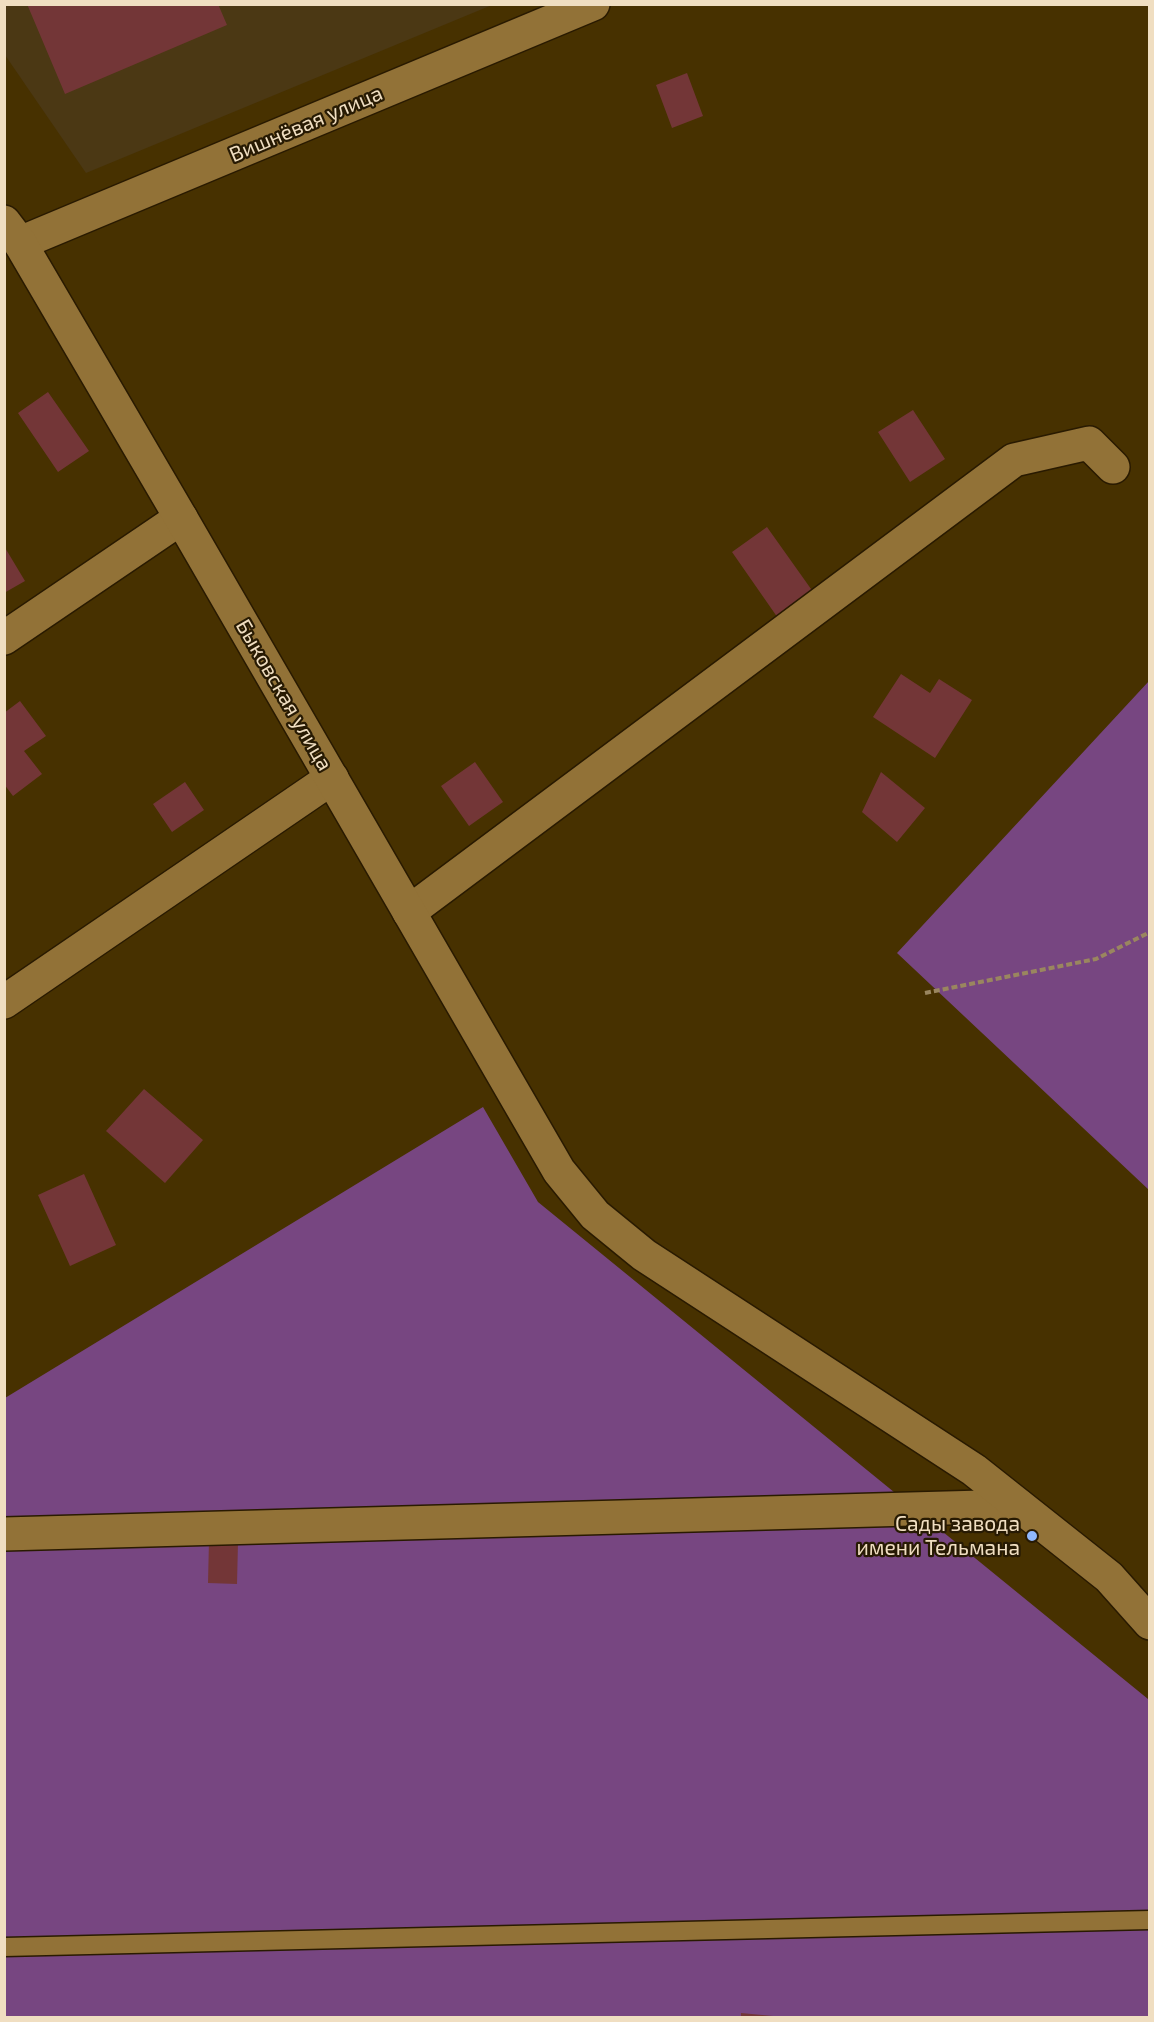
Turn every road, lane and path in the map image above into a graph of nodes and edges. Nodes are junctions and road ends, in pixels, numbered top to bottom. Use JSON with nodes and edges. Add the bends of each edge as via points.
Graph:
{"nodes":[{"id":1,"x":593,"y":4,"type":"edge"},
{"id":2,"x":12,"y":233,"type":"edge"},
{"id":3,"x":1113,"y":467,"type":"dead end"},
{"id":4,"x":182,"y":518,"type":"junction"},
{"id":5,"x":4,"y":638,"type":"edge"},
{"id":6,"x":332,"y":778,"type":"junction"},
{"id":7,"x":409,"y":912,"type":"junction"},
{"id":8,"x":1149,"y":932,"type":"edge"},
{"id":9,"x":925,"y":993,"type":"dead end"},
{"id":10,"x":4,"y":1002,"type":"edge"},
{"id":11,"x":1019,"y":1506,"type":"junction"},
{"id":12,"x":4,"y":1534,"type":"edge"},
{"id":13,"x":1149,"y":1623,"type":"edge"},
{"id":14,"x":1149,"y":1920,"type":"edge"},
{"id":15,"x":4,"y":1947,"type":"edge"}],
"edges":[{"from":1,"to":2,"type":"street","name":"Вишнёвая улица"},
{"from":2,"to":4,"type":"street","name":"Быковская улица"},
{"from":3,"to":7,"type":"street","via":[[1089,443],[1014,460]]},
{"from":4,"to":5,"type":"street"},
{"from":4,"to":6,"type":"street","name":"Быковская улица"},
{"from":6,"to":7,"type":"street","name":"Быковская улица"},
{"from":6,"to":10,"type":"street"},
{"from":7,"to":11,"type":"street","name":"Быковская улица","via":[[559,1171],[595,1215],[644,1254],[974,1470]]},
{"from":8,"to":9,"type":"path","via":[[1096,959]]},
{"from":11,"to":12,"type":"street"},
{"from":11,"to":13,"type":"street","name":"Быковская улица","via":[[1108,1577]]},
{"from":14,"to":15,"type":"lane"}]}
